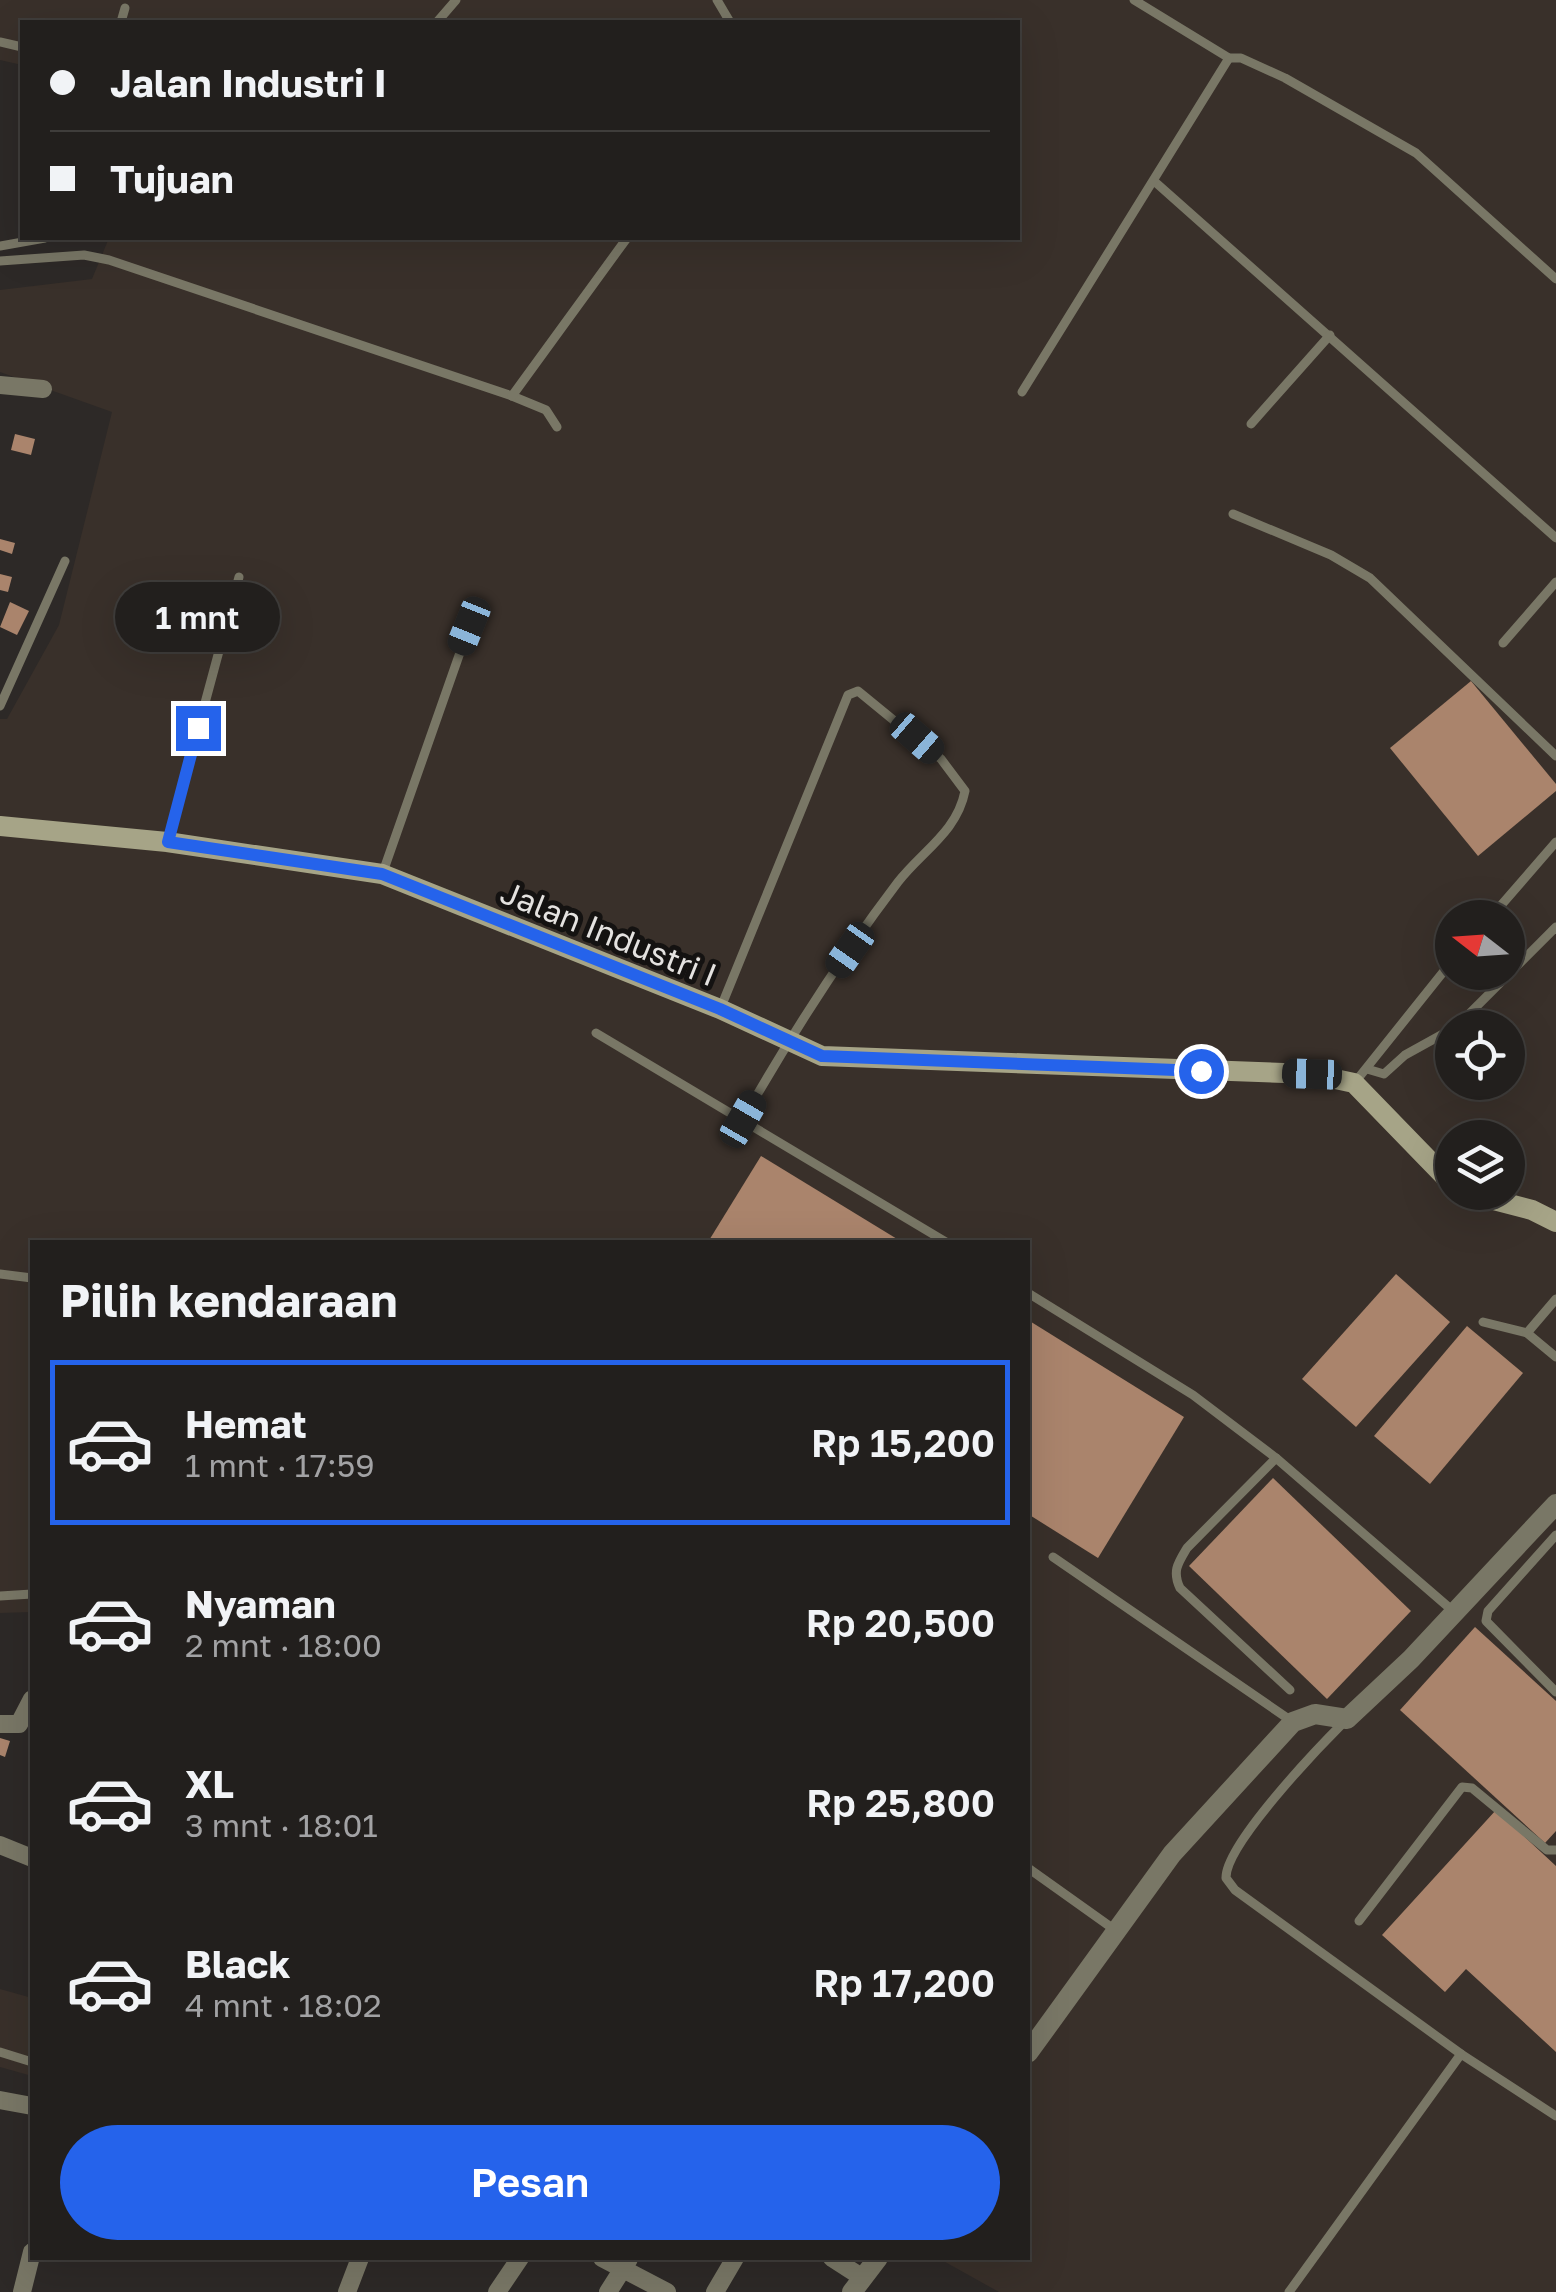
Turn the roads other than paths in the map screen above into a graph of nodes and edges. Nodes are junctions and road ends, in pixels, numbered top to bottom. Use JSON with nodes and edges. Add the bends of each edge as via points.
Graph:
{"nodes":[{"id":1,"x":456,"y":0,"type":"edge"},
{"id":2,"x":1134,"y":0,"type":"edge"},
{"id":3,"x":126,"y":8,"type":"dead end"},
{"id":4,"x":122,"y":20,"type":"edge"},
{"id":5,"x":438,"y":20,"type":"edge"},
{"id":6,"x":1229,"y":58,"type":"junction"},
{"id":7,"x":1154,"y":181,"type":"junction"},
{"id":8,"x":34,"y":240,"type":"edge"},
{"id":9,"x":625,"y":240,"type":"edge"},
{"id":10,"x":0,"y":246,"type":"edge"},
{"id":11,"x":0,"y":260,"type":"edge"},
{"id":12,"x":1556,"y":280,"type":"edge"},
{"id":13,"x":1330,"y":335,"type":"junction"},
{"id":14,"x":0,"y":385,"type":"edge"},
{"id":15,"x":43,"y":389,"type":"dead end"},
{"id":16,"x":1022,"y":392,"type":"dead end"},
{"id":17,"x":512,"y":396,"type":"junction"},
{"id":18,"x":1251,"y":424,"type":"dead end"},
{"id":19,"x":557,"y":427,"type":"dead end"},
{"id":20,"x":1233,"y":514,"type":"dead end"},
{"id":21,"x":1556,"y":538,"type":"edge"},
{"id":22,"x":65,"y":561,"type":"dead end"},
{"id":23,"x":239,"y":577,"type":"dead end"},
{"id":24,"x":1556,"y":582,"type":"edge"},
{"id":25,"x":476,"y":607,"type":"dead end"},
{"id":26,"x":1503,"y":643,"type":"dead end"},
{"id":27,"x":0,"y":706,"type":"edge"},
{"id":28,"x":1556,"y":756,"type":"edge"},
{"id":29,"x":0,"y":826,"type":"edge"},
{"id":30,"x":168,"y":842,"type":"junction"},
{"id":31,"x":1556,"y":842,"type":"edge"},
{"id":32,"x":382,"y":874,"type":"junction"},
{"id":33,"x":1506,"y":900,"type":"edge"},
{"id":34,"x":1556,"y":927,"type":"edge"},
{"id":35,"x":1435,"y":982,"type":"edge"},
{"id":36,"x":720,"y":1009,"type":"junction"},
{"id":37,"x":1472,"y":1010,"type":"edge"},
{"id":38,"x":596,"y":1033,"type":"dead end"},
{"id":39,"x":1435,"y":1039,"type":"edge"},
{"id":40,"x":787,"y":1043,"type":"junction"},
{"id":41,"x":1360,"y":1076,"type":"junction"},
{"id":42,"x":743,"y":1119,"type":"junction"},
{"id":43,"x":1435,"y":1164,"type":"edge"},
{"id":44,"x":1525,"y":1208,"type":"edge"},
{"id":45,"x":1556,"y":1222,"type":"edge"},
{"id":46,"x":943,"y":1240,"type":"edge"},
{"id":47,"x":0,"y":1274,"type":"edge"},
{"id":48,"x":30,"y":1278,"type":"edge"},
{"id":49,"x":1030,"y":1294,"type":"edge"},
{"id":50,"x":1556,"y":1299,"type":"edge"},
{"id":51,"x":1483,"y":1322,"type":"dead end"},
{"id":52,"x":1527,"y":1333,"type":"junction"},
{"id":53,"x":1556,"y":1357,"type":"edge"},
{"id":54,"x":1276,"y":1458,"type":"junction"},
{"id":55,"x":1556,"y":1504,"type":"edge"},
{"id":56,"x":1556,"y":1535,"type":"edge"},
{"id":57,"x":1053,"y":1556,"type":"dead end"},
{"id":58,"x":30,"y":1594,"type":"edge"},
{"id":59,"x":0,"y":1596,"type":"edge"},
{"id":60,"x":1456,"y":1613,"type":"junction"},
{"id":61,"x":1290,"y":1690,"type":"dead end"},
{"id":62,"x":1556,"y":1692,"type":"edge"},
{"id":63,"x":30,"y":1704,"type":"edge"},
{"id":64,"x":1347,"y":1719,"type":"junction"},
{"id":65,"x":1293,"y":1722,"type":"junction"},
{"id":66,"x":0,"y":1724,"type":"edge"},
{"id":67,"x":0,"y":1846,"type":"edge"},
{"id":68,"x":1556,"y":1850,"type":"edge"},
{"id":69,"x":30,"y":1857,"type":"edge"},
{"id":70,"x":1030,"y":1869,"type":"edge"},
{"id":71,"x":1359,"y":1921,"type":"dead end"},
{"id":72,"x":1116,"y":1931,"type":"junction"},
{"id":73,"x":1030,"y":2050,"type":"edge"},
{"id":74,"x":0,"y":2052,"type":"edge"},
{"id":75,"x":1461,"y":2054,"type":"junction"},
{"id":76,"x":30,"y":2061,"type":"edge"},
{"id":77,"x":0,"y":2100,"type":"edge"},
{"id":78,"x":30,"y":2106,"type":"edge"},
{"id":79,"x":1556,"y":2116,"type":"edge"},
{"id":80,"x":30,"y":2260,"type":"edge"},
{"id":81,"x":359,"y":2260,"type":"edge"},
{"id":82,"x":519,"y":2260,"type":"edge"},
{"id":83,"x":734,"y":2260,"type":"edge"},
{"id":84,"x":834,"y":2260,"type":"edge"},
{"id":85,"x":876,"y":2260,"type":"edge"},
{"id":86,"x":627,"y":2262,"type":"edge"},
{"id":87,"x":857,"y":2285,"type":"edge"},
{"id":88,"x":22,"y":2292,"type":"edge"},
{"id":89,"x":347,"y":2292,"type":"edge"},
{"id":90,"x":498,"y":2292,"type":"edge"},
{"id":91,"x":608,"y":2292,"type":"edge"},
{"id":92,"x":667,"y":2292,"type":"edge"},
{"id":93,"x":715,"y":2292,"type":"edge"},
{"id":94,"x":1290,"y":2292,"type":"edge"}],
"edges":[{"from":1,"to":5,"type":"lane"},
{"from":2,"to":6,"type":"lane"},
{"from":3,"to":4,"type":"lane"},
{"from":6,"to":7,"type":"lane"},
{"from":6,"to":12,"type":"lane","via":[[1284,78],[1416,153]]},
{"from":7,"to":13,"type":"lane"},
{"from":7,"to":16,"type":"lane"},
{"from":8,"to":10,"type":"lane"},
{"from":9,"to":17,"type":"lane"},
{"from":11,"to":17,"type":"lane","via":[[109,260]]},
{"from":13,"to":18,"type":"lane"},
{"from":13,"to":21,"type":"lane"},
{"from":14,"to":15,"type":"street"},
{"from":17,"to":19,"type":"lane","via":[[546,410]]},
{"from":20,"to":28,"type":"lane","via":[[1370,578]]},
{"from":22,"to":27,"type":"lane"},
{"from":23,"to":30,"type":"lane"},
{"from":24,"to":26,"type":"lane"},
{"from":25,"to":32,"type":"lane"},
{"from":29,"to":30,"type":"main road","name":"Jalan Industri I"},
{"from":30,"to":32,"type":"main road","name":"Jalan Industri I"},
{"from":31,"to":33,"type":"lane"},
{"from":32,"to":36,"type":"main road","name":"Jalan Industri I"},
{"from":34,"to":37,"type":"lane"},
{"from":35,"to":41,"type":"lane"},
{"from":36,"to":40,"type":"main road","name":"Jalan Industri I"},
{"from":36,"to":40,"type":"lane","via":[[848,695],[858,691],[941,759],[965,791],[962,808],[900,878]]},
{"from":38,"to":42,"type":"lane"},
{"from":39,"to":41,"type":"lane","via":[[1384,1074]]},
{"from":40,"to":41,"type":"main road","name":"Jalan Industri I","via":[[822,1056]]},
{"from":40,"to":42,"type":"lane"},
{"from":41,"to":43,"type":"main road"},
{"from":42,"to":46,"type":"lane"},
{"from":44,"to":45,"type":"main road"},
{"from":47,"to":48,"type":"lane"},
{"from":49,"to":54,"type":"lane","via":[[1193,1395]]},
{"from":50,"to":52,"type":"lane"},
{"from":51,"to":52,"type":"lane"},
{"from":52,"to":53,"type":"lane"},
{"from":54,"to":60,"type":"lane"},
{"from":54,"to":61,"type":"lane","via":[[1187,1548],[1176,1579]]},
{"from":55,"to":60,"type":"street"},
{"from":56,"to":62,"type":"lane","via":[[1486,1621]]},
{"from":57,"to":65,"type":"lane"},
{"from":58,"to":59,"type":"lane"},
{"from":60,"to":64,"type":"street"},
{"from":63,"to":66,"type":"street","via":[[19,1724]]},
{"from":64,"to":65,"type":"street","via":[[1315,1714]]},
{"from":64,"to":75,"type":"lane","via":[[1238,1846],[1226,1878]]},
{"from":65,"to":72,"type":"street","via":[[1172,1854]]},
{"from":67,"to":69,"type":"street"},
{"from":68,"to":71,"type":"lane","via":[[1547,1850],[1472,1788],[1462,1787]]},
{"from":70,"to":72,"type":"lane"},
{"from":72,"to":73,"type":"street"},
{"from":74,"to":76,"type":"lane"},
{"from":75,"to":79,"type":"lane"},
{"from":75,"to":94,"type":"lane"},
{"from":77,"to":78,"type":"street"},
{"from":80,"to":88,"type":"street"},
{"from":81,"to":89,"type":"street"},
{"from":82,"to":90,"type":"street"},
{"from":83,"to":93,"type":"street"},
{"from":84,"to":87,"type":"street"},
{"from":85,"to":87,"type":"street"},
{"from":86,"to":91,"type":"street"},
{"from":86,"to":92,"type":"street"}]}
